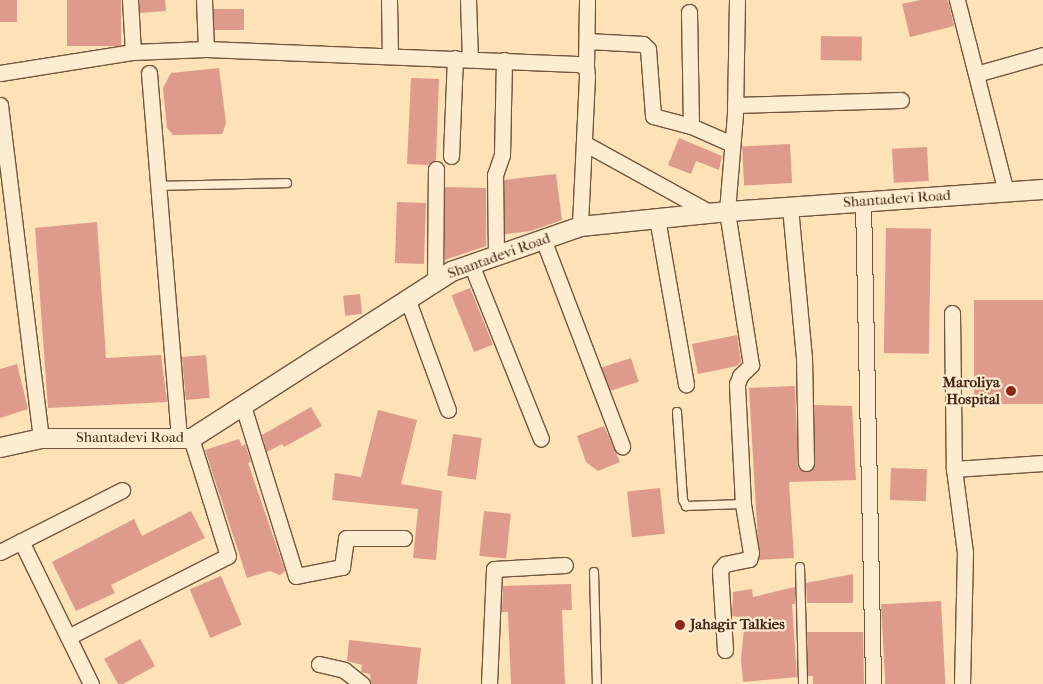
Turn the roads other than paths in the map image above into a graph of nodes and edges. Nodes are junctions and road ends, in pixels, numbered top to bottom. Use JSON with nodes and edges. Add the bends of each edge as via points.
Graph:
{"nodes":[{"id":1,"x":130,"y":0,"type":"edge"},
{"id":2,"x":204,"y":0,"type":"edge"},
{"id":3,"x":389,"y":0,"type":"edge"},
{"id":4,"x":468,"y":0,"type":"edge"},
{"id":5,"x":587,"y":0,"type":"edge"},
{"id":6,"x":737,"y":0,"type":"edge"},
{"id":7,"x":959,"y":1,"type":"edge"},
{"id":8,"x":689,"y":12,"type":"dead end"},
{"id":9,"x":587,"y":41,"type":"junction"},
{"id":10,"x":206,"y":49,"type":"junction"},
{"id":11,"x":133,"y":52,"type":"junction"},
{"id":12,"x":390,"y":54,"type":"junction"},
{"id":13,"x":1043,"y":55,"type":"edge"},
{"id":14,"x":462,"y":58,"type":"junction"},
{"id":15,"x":504,"y":60,"type":"junction"},
{"id":16,"x":586,"y":66,"type":"junction"},
{"id":17,"x":0,"y":72,"type":"edge"},
{"id":18,"x":148,"y":73,"type":"dead end"},
{"id":19,"x":976,"y":74,"type":"junction"},
{"id":20,"x":901,"y":100,"type":"dead end"},
{"id":21,"x":0,"y":105,"type":"edge"},
{"id":22,"x":735,"y":105,"type":"junction"},
{"id":23,"x":691,"y":126,"type":"junction"},
{"id":24,"x":584,"y":143,"type":"junction"},
{"id":25,"x":732,"y":144,"type":"junction"},
{"id":26,"x":451,"y":156,"type":"dead end"},
{"id":27,"x":436,"y":169,"type":"dead end"},
{"id":28,"x":287,"y":183,"type":"dead end"},
{"id":29,"x":158,"y":186,"type":"junction"},
{"id":30,"x":1005,"y":189,"type":"junction"},
{"id":31,"x":1043,"y":189,"type":"edge"},
{"id":32,"x":863,"y":202,"type":"junction"},
{"id":33,"x":790,"y":207,"type":"junction"},
{"id":34,"x":719,"y":212,"type":"junction"},
{"id":35,"x":656,"y":218,"type":"junction"},
{"id":36,"x":580,"y":226,"type":"junction"},
{"id":37,"x":543,"y":239,"type":"junction"},
{"id":38,"x":496,"y":255,"type":"junction"},
{"id":39,"x":471,"y":264,"type":"junction"},
{"id":40,"x":435,"y":281,"type":"junction"},
{"id":41,"x":407,"y":298,"type":"junction"},
{"id":42,"x":952,"y":313,"type":"dead end"},
{"id":43,"x":686,"y":384,"type":"dead end"},
{"id":44,"x":242,"y":406,"type":"junction"},
{"id":45,"x":448,"y":410,"type":"dead end"},
{"id":46,"x":678,"y":412,"type":"dead end"},
{"id":47,"x":41,"y":438,"type":"junction"},
{"id":48,"x":185,"y":438,"type":"junction"},
{"id":49,"x":541,"y":439,"type":"dead end"},
{"id":50,"x":622,"y":446,"type":"dead end"},
{"id":51,"x":0,"y":447,"type":"edge"},
{"id":52,"x":806,"y":463,"type":"dead end"},
{"id":53,"x":1043,"y":463,"type":"edge"},
{"id":54,"x":954,"y":469,"type":"junction"},
{"id":55,"x":122,"y":490,"type":"dead end"},
{"id":56,"x":742,"y":504,"type":"junction"},
{"id":57,"x":404,"y":538,"type":"dead end"},
{"id":58,"x":21,"y":541,"type":"junction"},
{"id":59,"x":0,"y":552,"type":"edge"},
{"id":60,"x":564,"y":564,"type":"dead end"},
{"id":61,"x":800,"y":567,"type":"dead end"},
{"id":62,"x":594,"y":572,"type":"dead end"},
{"id":63,"x":68,"y":637,"type":"junction"},
{"id":64,"x":725,"y":650,"type":"dead end"},
{"id":65,"x":318,"y":664,"type":"dead end"},
{"id":66,"x":91,"y":684,"type":"edge"},
{"id":67,"x":362,"y":684,"type":"edge"},
{"id":68,"x":489,"y":684,"type":"edge"},
{"id":69,"x":597,"y":684,"type":"edge"},
{"id":70,"x":803,"y":684,"type":"edge"},
{"id":71,"x":873,"y":684,"type":"edge"},
{"id":72,"x":962,"y":684,"type":"edge"}],
"edges":[{"from":1,"to":11,"type":"street"},
{"from":2,"to":10,"type":"street"},
{"from":3,"to":12,"type":"street"},
{"from":4,"to":14,"type":"street"},
{"from":5,"to":9,"type":"street"},
{"from":6,"to":22,"type":"street"},
{"from":7,"to":19,"type":"street"},
{"from":8,"to":23,"type":"street"},
{"from":9,"to":16,"type":"street"},
{"from":9,"to":23,"type":"street","via":[[643,44],[648,49],[653,116]]},
{"from":10,"to":11,"type":"street"},
{"from":10,"to":12,"type":"street"},
{"from":11,"to":17,"type":"street"},
{"from":12,"to":14,"type":"street"},
{"from":13,"to":19,"type":"street"},
{"from":14,"to":15,"type":"street"},
{"from":14,"to":26,"type":"street"},
{"from":15,"to":16,"type":"street"},
{"from":15,"to":38,"type":"street","via":[[502,155],[495,175]]},
{"from":16,"to":24,"type":"street"},
{"from":18,"to":29,"type":"street"},
{"from":19,"to":30,"type":"street"},
{"from":20,"to":22,"type":"street"},
{"from":21,"to":47,"type":"street"},
{"from":22,"to":25,"type":"street"},
{"from":23,"to":25,"type":"street"},
{"from":24,"to":34,"type":"street"},
{"from":24,"to":36,"type":"street"},
{"from":25,"to":34,"type":"street"},
{"from":27,"to":40,"type":"street"},
{"from":28,"to":29,"type":"lane"},
{"from":29,"to":48,"type":"street"},
{"from":30,"to":31,"type":"street","name":"Shantadevi Road"},
{"from":30,"to":32,"type":"street","name":"Shantadevi Road"},
{"from":32,"to":33,"type":"street","name":"Shantadevi Road"},
{"from":32,"to":71,"type":"street"},
{"from":33,"to":34,"type":"street","name":"Shantadevi Road"},
{"from":33,"to":52,"type":"street","via":[[804,358]]},
{"from":34,"to":35,"type":"street","name":"Shantadevi Road"},
{"from":34,"to":56,"type":"street","via":[[751,365],[737,384]]},
{"from":35,"to":36,"type":"street","name":"Shantadevi Road"},
{"from":35,"to":43,"type":"street"},
{"from":36,"to":37,"type":"street","name":"Shantadevi Road"},
{"from":37,"to":38,"type":"street","name":"Shantadevi Road"},
{"from":37,"to":50,"type":"street"},
{"from":38,"to":39,"type":"street","name":"Shantadevi Road"},
{"from":39,"to":40,"type":"street","name":"Shantadevi Road"},
{"from":39,"to":49,"type":"street"},
{"from":40,"to":41,"type":"street","name":"Shantadevi Road"},
{"from":41,"to":44,"type":"street","name":"Shantadevi Road"},
{"from":41,"to":45,"type":"street"},
{"from":42,"to":54,"type":"street"},
{"from":44,"to":48,"type":"street","name":"Shantadevi Road"},
{"from":44,"to":57,"type":"street","via":[[296,576],[342,567],[346,538]]},
{"from":46,"to":56,"type":"lane","via":[[686,506]]},
{"from":47,"to":48,"type":"street","name":"Shantadevi Road"},
{"from":47,"to":51,"type":"street","name":"Shantadevi Road"},
{"from":48,"to":63,"type":"street","via":[[228,556]]},
{"from":53,"to":54,"type":"street"},
{"from":54,"to":72,"type":"street","via":[[965,552]]},
{"from":55,"to":58,"type":"street"},
{"from":56,"to":64,"type":"street","via":[[749,559],[725,564],[720,570]]},
{"from":58,"to":59,"type":"street"},
{"from":58,"to":63,"type":"street"},
{"from":60,"to":68,"type":"street","via":[[494,569]]},
{"from":61,"to":70,"type":"lane"},
{"from":62,"to":69,"type":"lane"},
{"from":63,"to":66,"type":"street"},
{"from":65,"to":67,"type":"street","via":[[344,670]]}]}
